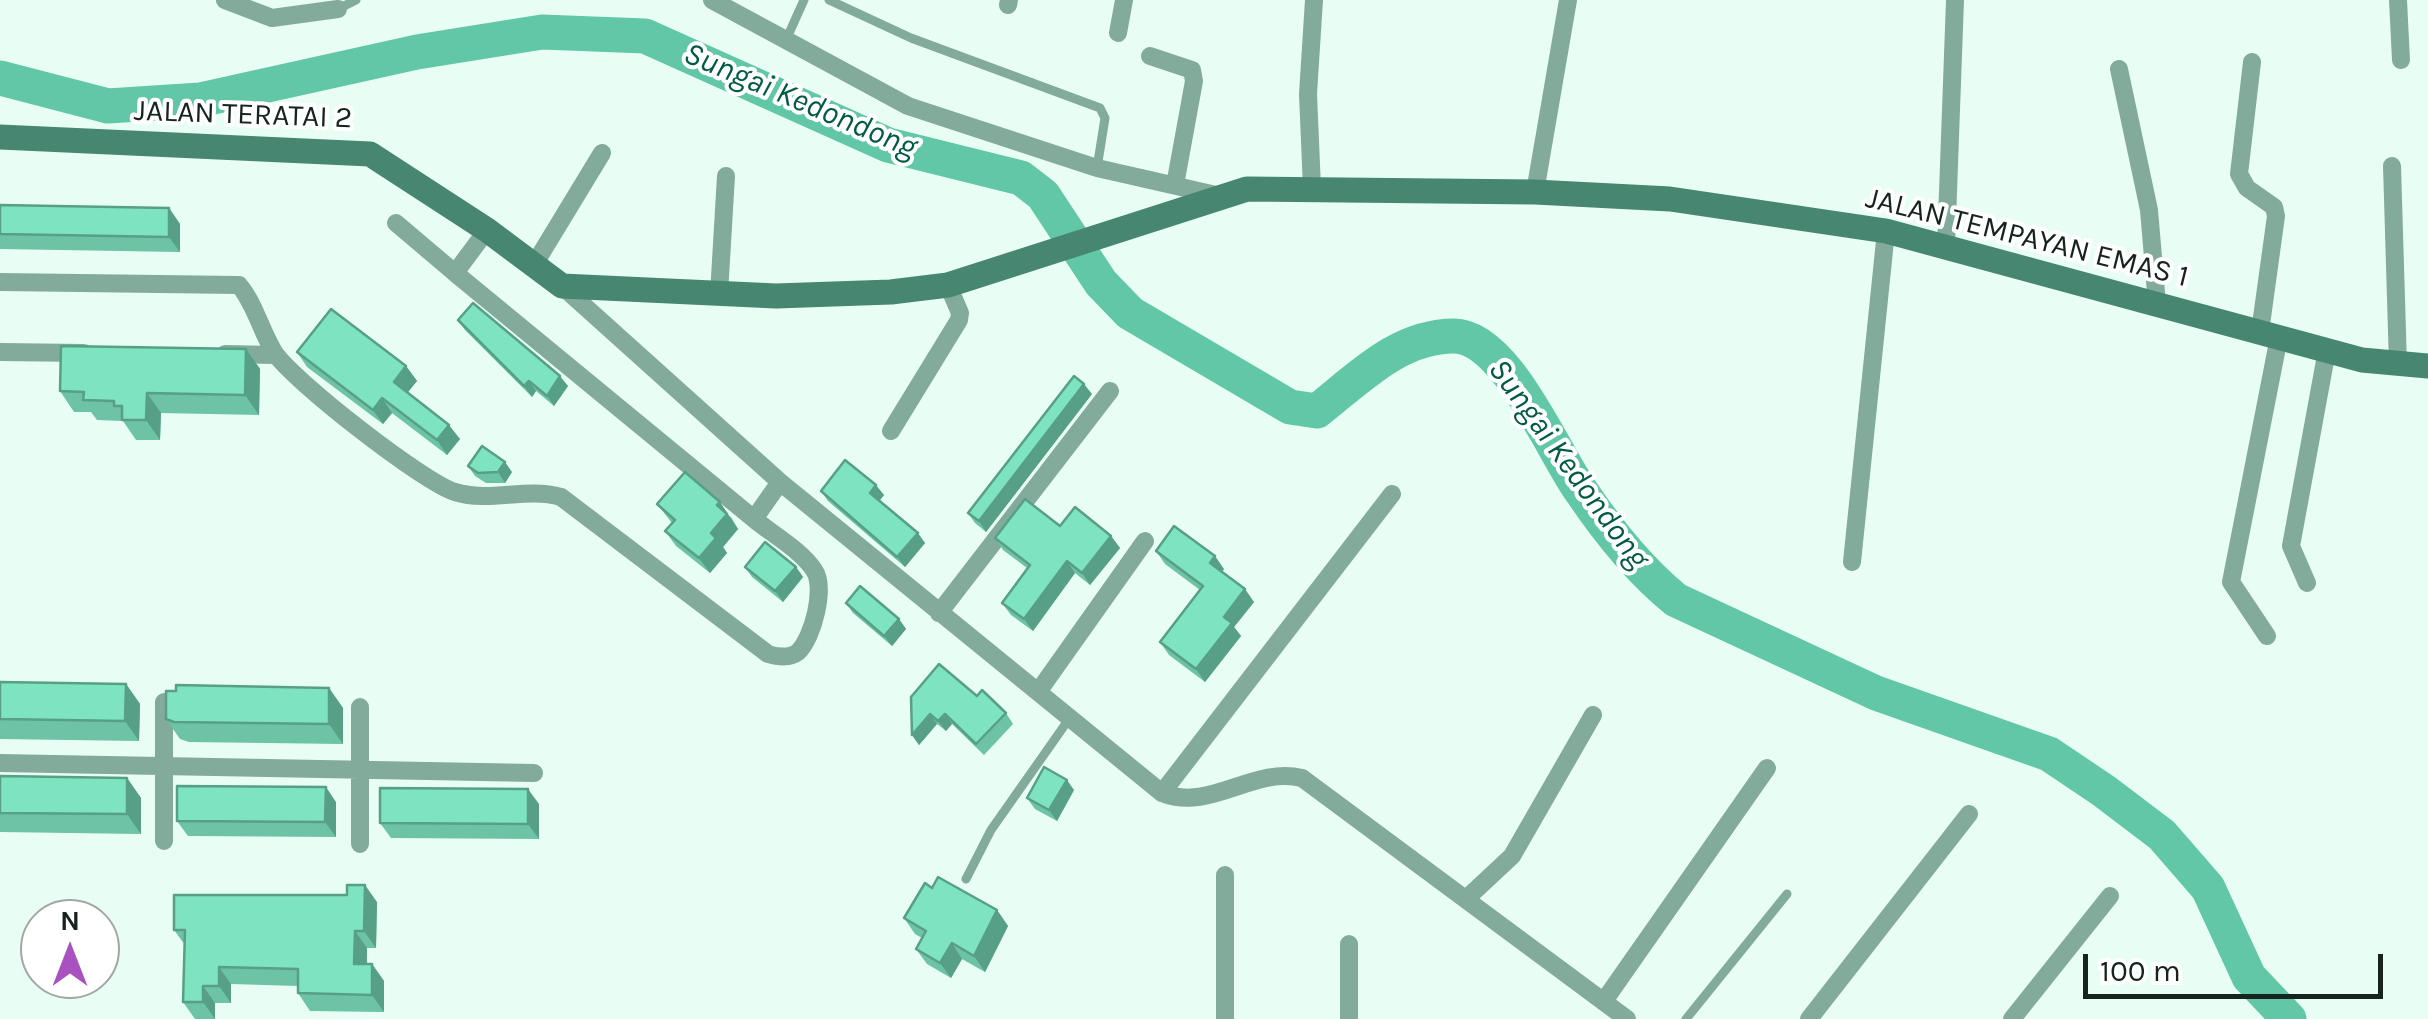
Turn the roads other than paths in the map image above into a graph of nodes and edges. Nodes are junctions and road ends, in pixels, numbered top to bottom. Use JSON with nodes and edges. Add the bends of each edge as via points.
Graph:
{"nodes":[{"id":1,"x":225,"y":0,"type":"edge"},
{"id":2,"x":356,"y":0,"type":"edge"},
{"id":3,"x":712,"y":0,"type":"edge"},
{"id":4,"x":804,"y":0,"type":"edge"},
{"id":5,"x":829,"y":0,"type":"edge"},
{"id":6,"x":1124,"y":0,"type":"edge"},
{"id":7,"x":1314,"y":0,"type":"edge"},
{"id":8,"x":1568,"y":0,"type":"edge"},
{"id":9,"x":1955,"y":0,"type":"edge"},
{"id":10,"x":2398,"y":0,"type":"edge"},
{"id":11,"x":338,"y":9,"type":"joint"},
{"id":12,"x":1118,"y":33,"type":"dead end"},
{"id":13,"x":786,"y":40,"type":"junction"},
{"id":14,"x":1150,"y":56,"type":"dead end"},
{"id":15,"x":2402,"y":60,"type":"dead end"},
{"id":16,"x":2252,"y":62,"type":"dead end"},
{"id":17,"x":2119,"y":69,"type":"dead end"},
{"id":18,"x":0,"y":137,"type":"edge"},
{"id":19,"x":602,"y":153,"type":"dead end"},
{"id":20,"x":2392,"y":166,"type":"dead end"},
{"id":21,"x":1097,"y":168,"type":"junction"},
{"id":22,"x":726,"y":176,"type":"dead end"},
{"id":23,"x":1175,"y":185,"type":"junction"},
{"id":24,"x":1312,"y":188,"type":"junction"},
{"id":25,"x":1535,"y":192,"type":"junction"},
{"id":26,"x":1216,"y":196,"type":"junction"},
{"id":27,"x":396,"y":224,"type":"dead end"},
{"id":28,"x":487,"y":230,"type":"junction"},
{"id":29,"x":1886,"y":232,"type":"junction"},
{"id":30,"x":1946,"y":248,"type":"junction"},
{"id":31,"x":534,"y":265,"type":"junction"},
{"id":32,"x":455,"y":273,"type":"junction"},
{"id":33,"x":0,"y":282,"type":"edge"},
{"id":34,"x":948,"y":285,"type":"junction"},
{"id":35,"x":562,"y":286,"type":"junction"},
{"id":36,"x":719,"y":294,"type":"junction"},
{"id":37,"x":2157,"y":304,"type":"junction"},
{"id":38,"x":2270,"y":335,"type":"junction"},
{"id":39,"x":2326,"y":350,"type":"junction"},
{"id":40,"x":0,"y":352,"type":"edge"},
{"id":41,"x":98,"y":353,"type":"edge"},
{"id":42,"x":197,"y":354,"type":"edge"},
{"id":43,"x":276,"y":354,"type":"junction"},
{"id":44,"x":2398,"y":364,"type":"junction"},
{"id":45,"x":2428,"y":366,"type":"edge"},
{"id":46,"x":1110,"y":391,"type":"dead end"},
{"id":47,"x":892,"y":431,"type":"dead end"},
{"id":48,"x":780,"y":482,"type":"junction"},
{"id":49,"x":1392,"y":494,"type":"dead end"},
{"id":50,"x":754,"y":519,"type":"junction"},
{"id":51,"x":1145,"y":541,"type":"dead end"},
{"id":52,"x":1852,"y":562,"type":"dead end"},
{"id":53,"x":2307,"y":583,"type":"dead end"},
{"id":54,"x":939,"y":612,"type":"junction"},
{"id":55,"x":2267,"y":636,"type":"dead end"},
{"id":56,"x":1038,"y":692,"type":"junction"},
{"id":57,"x":164,"y":702,"type":"edge"},
{"id":58,"x":360,"y":707,"type":"dead end"},
{"id":59,"x":1593,"y":715,"type":"dead end"},
{"id":60,"x":1071,"y":717,"type":"junction"},
{"id":61,"x":0,"y":763,"type":"edge"},
{"id":62,"x":164,"y":768,"type":"junction"},
{"id":63,"x":1767,"y":768,"type":"dead end"},
{"id":64,"x":360,"y":771,"type":"junction"},
{"id":65,"x":534,"y":772,"type":"dead end"},
{"id":66,"x":1162,"y":793,"type":"junction"},
{"id":67,"x":1969,"y":814,"type":"dead end"},
{"id":68,"x":164,"y":841,"type":"dead end"},
{"id":69,"x":360,"y":844,"type":"dead end"},
{"id":70,"x":1225,"y":875,"type":"dead end"},
{"id":71,"x":966,"y":879,"type":"dead end"},
{"id":72,"x":1787,"y":894,"type":"dead end"},
{"id":73,"x":2110,"y":896,"type":"dead end"},
{"id":74,"x":1467,"y":898,"type":"junction"},
{"id":75,"x":1349,"y":944,"type":"dead end"},
{"id":76,"x":1604,"y":1001,"type":"junction"},
{"id":77,"x":1225,"y":1019,"type":"edge"},
{"id":78,"x":1348,"y":1019,"type":"edge"},
{"id":79,"x":1627,"y":1019,"type":"edge"},
{"id":80,"x":1686,"y":1019,"type":"edge"},
{"id":81,"x":1809,"y":1019,"type":"edge"},
{"id":82,"x":2012,"y":1019,"type":"edge"}],
"edges":[{"from":1,"to":11,"type":"street","via":[[272,18]]},
{"from":2,"to":11,"type":"lane"},
{"from":3,"to":13,"type":"street"},
{"from":4,"to":13,"type":"lane"},
{"from":5,"to":21,"type":"lane","via":[[1100,108],[1106,118]]},
{"from":6,"to":12,"type":"street"},
{"from":7,"to":24,"type":"street"},
{"from":8,"to":25,"type":"street"},
{"from":9,"to":30,"type":"street"},
{"from":10,"to":15,"type":"street"},
{"from":13,"to":21,"type":"street","via":[[908,106]]},
{"from":14,"to":23,"type":"street","via":[[1192,70]]},
{"from":16,"to":38,"type":"street","via":[[2239,174],[2276,216]]},
{"from":17,"to":37,"type":"street","via":[[2149,210]]},
{"from":18,"to":28,"type":"street","name":"JALAN TERATAI 2","via":[[357,151],[382,160]]},
{"from":19,"to":31,"type":"street"},
{"from":20,"to":44,"type":"street"},
{"from":21,"to":23,"type":"street"},
{"from":22,"to":36,"type":"street"},
{"from":23,"to":26,"type":"street"},
{"from":24,"to":25,"type":"street","name":"JALAN TEMPAYAN EMAS 1"},
{"from":24,"to":26,"type":"street","name":"JALAN TEMPAYAN EMAS 1"},
{"from":25,"to":29,"type":"street","name":"JALAN TEMPAYAN EMAS 1","via":[[1670,199]]},
{"from":26,"to":34,"type":"street","name":"JALAN TEMPAYAN EMAS 1"},
{"from":27,"to":32,"type":"street"},
{"from":28,"to":31,"type":"street","name":"JALAN TERATAI 2"},
{"from":28,"to":32,"type":"street"},
{"from":29,"to":30,"type":"street","name":"JALAN TEMPAYAN EMAS 1"},
{"from":29,"to":52,"type":"street"},
{"from":30,"to":37,"type":"street","name":"JALAN TEMPAYAN EMAS 1"},
{"from":31,"to":35,"type":"street","name":"JALAN TERATAI 2"},
{"from":32,"to":50,"type":"street"},
{"from":33,"to":43,"type":"street","via":[[235,283]]},
{"from":34,"to":36,"type":"street","name":"JALAN TEMPAYAN EMAS 1"},
{"from":34,"to":47,"type":"street","via":[[959,320]]},
{"from":35,"to":36,"type":"street","name":"JALAN TEMPAYAN EMAS 1"},
{"from":35,"to":48,"type":"street"},
{"from":37,"to":38,"type":"street","name":"JALAN TEMPAYAN EMAS 1"},
{"from":38,"to":39,"type":"street","name":"JALAN TEMPAYAN EMAS 1"},
{"from":38,"to":55,"type":"street","via":[[2230,582]]},
{"from":39,"to":44,"type":"street","name":"JALAN TEMPAYAN EMAS 1"},
{"from":39,"to":53,"type":"street","via":[[2291,546]]},
{"from":40,"to":41,"type":"street"},
{"from":42,"to":43,"type":"street"},
{"from":43,"to":50,"type":"street","via":[[374,438],[452,492],[541,491],[561,497],[768,654],[787,657],[808,634],[818,578]]},
{"from":44,"to":45,"type":"street","name":"JALAN TEMPAYAN EMAS 1"},
{"from":46,"to":54,"type":"street"},
{"from":48,"to":50,"type":"street"},
{"from":48,"to":54,"type":"street"},
{"from":49,"to":66,"type":"street"},
{"from":51,"to":56,"type":"street"},
{"from":54,"to":56,"type":"street"},
{"from":56,"to":60,"type":"street"},
{"from":57,"to":62,"type":"street"},
{"from":58,"to":64,"type":"street"},
{"from":59,"to":74,"type":"street","via":[[1512,856]]},
{"from":60,"to":66,"type":"street"},
{"from":60,"to":71,"type":"lane","via":[[991,830]]},
{"from":61,"to":62,"type":"street"},
{"from":62,"to":64,"type":"street"},
{"from":62,"to":68,"type":"street"},
{"from":63,"to":76,"type":"street"},
{"from":64,"to":65,"type":"street"},
{"from":64,"to":69,"type":"street"},
{"from":66,"to":74,"type":"street","via":[[1200,798],[1274,775],[1302,778]]},
{"from":67,"to":81,"type":"street"},
{"from":70,"to":77,"type":"street"},
{"from":72,"to":80,"type":"lane"},
{"from":73,"to":82,"type":"street"},
{"from":74,"to":76,"type":"street"},
{"from":75,"to":78,"type":"street"},
{"from":76,"to":79,"type":"street"}]}
